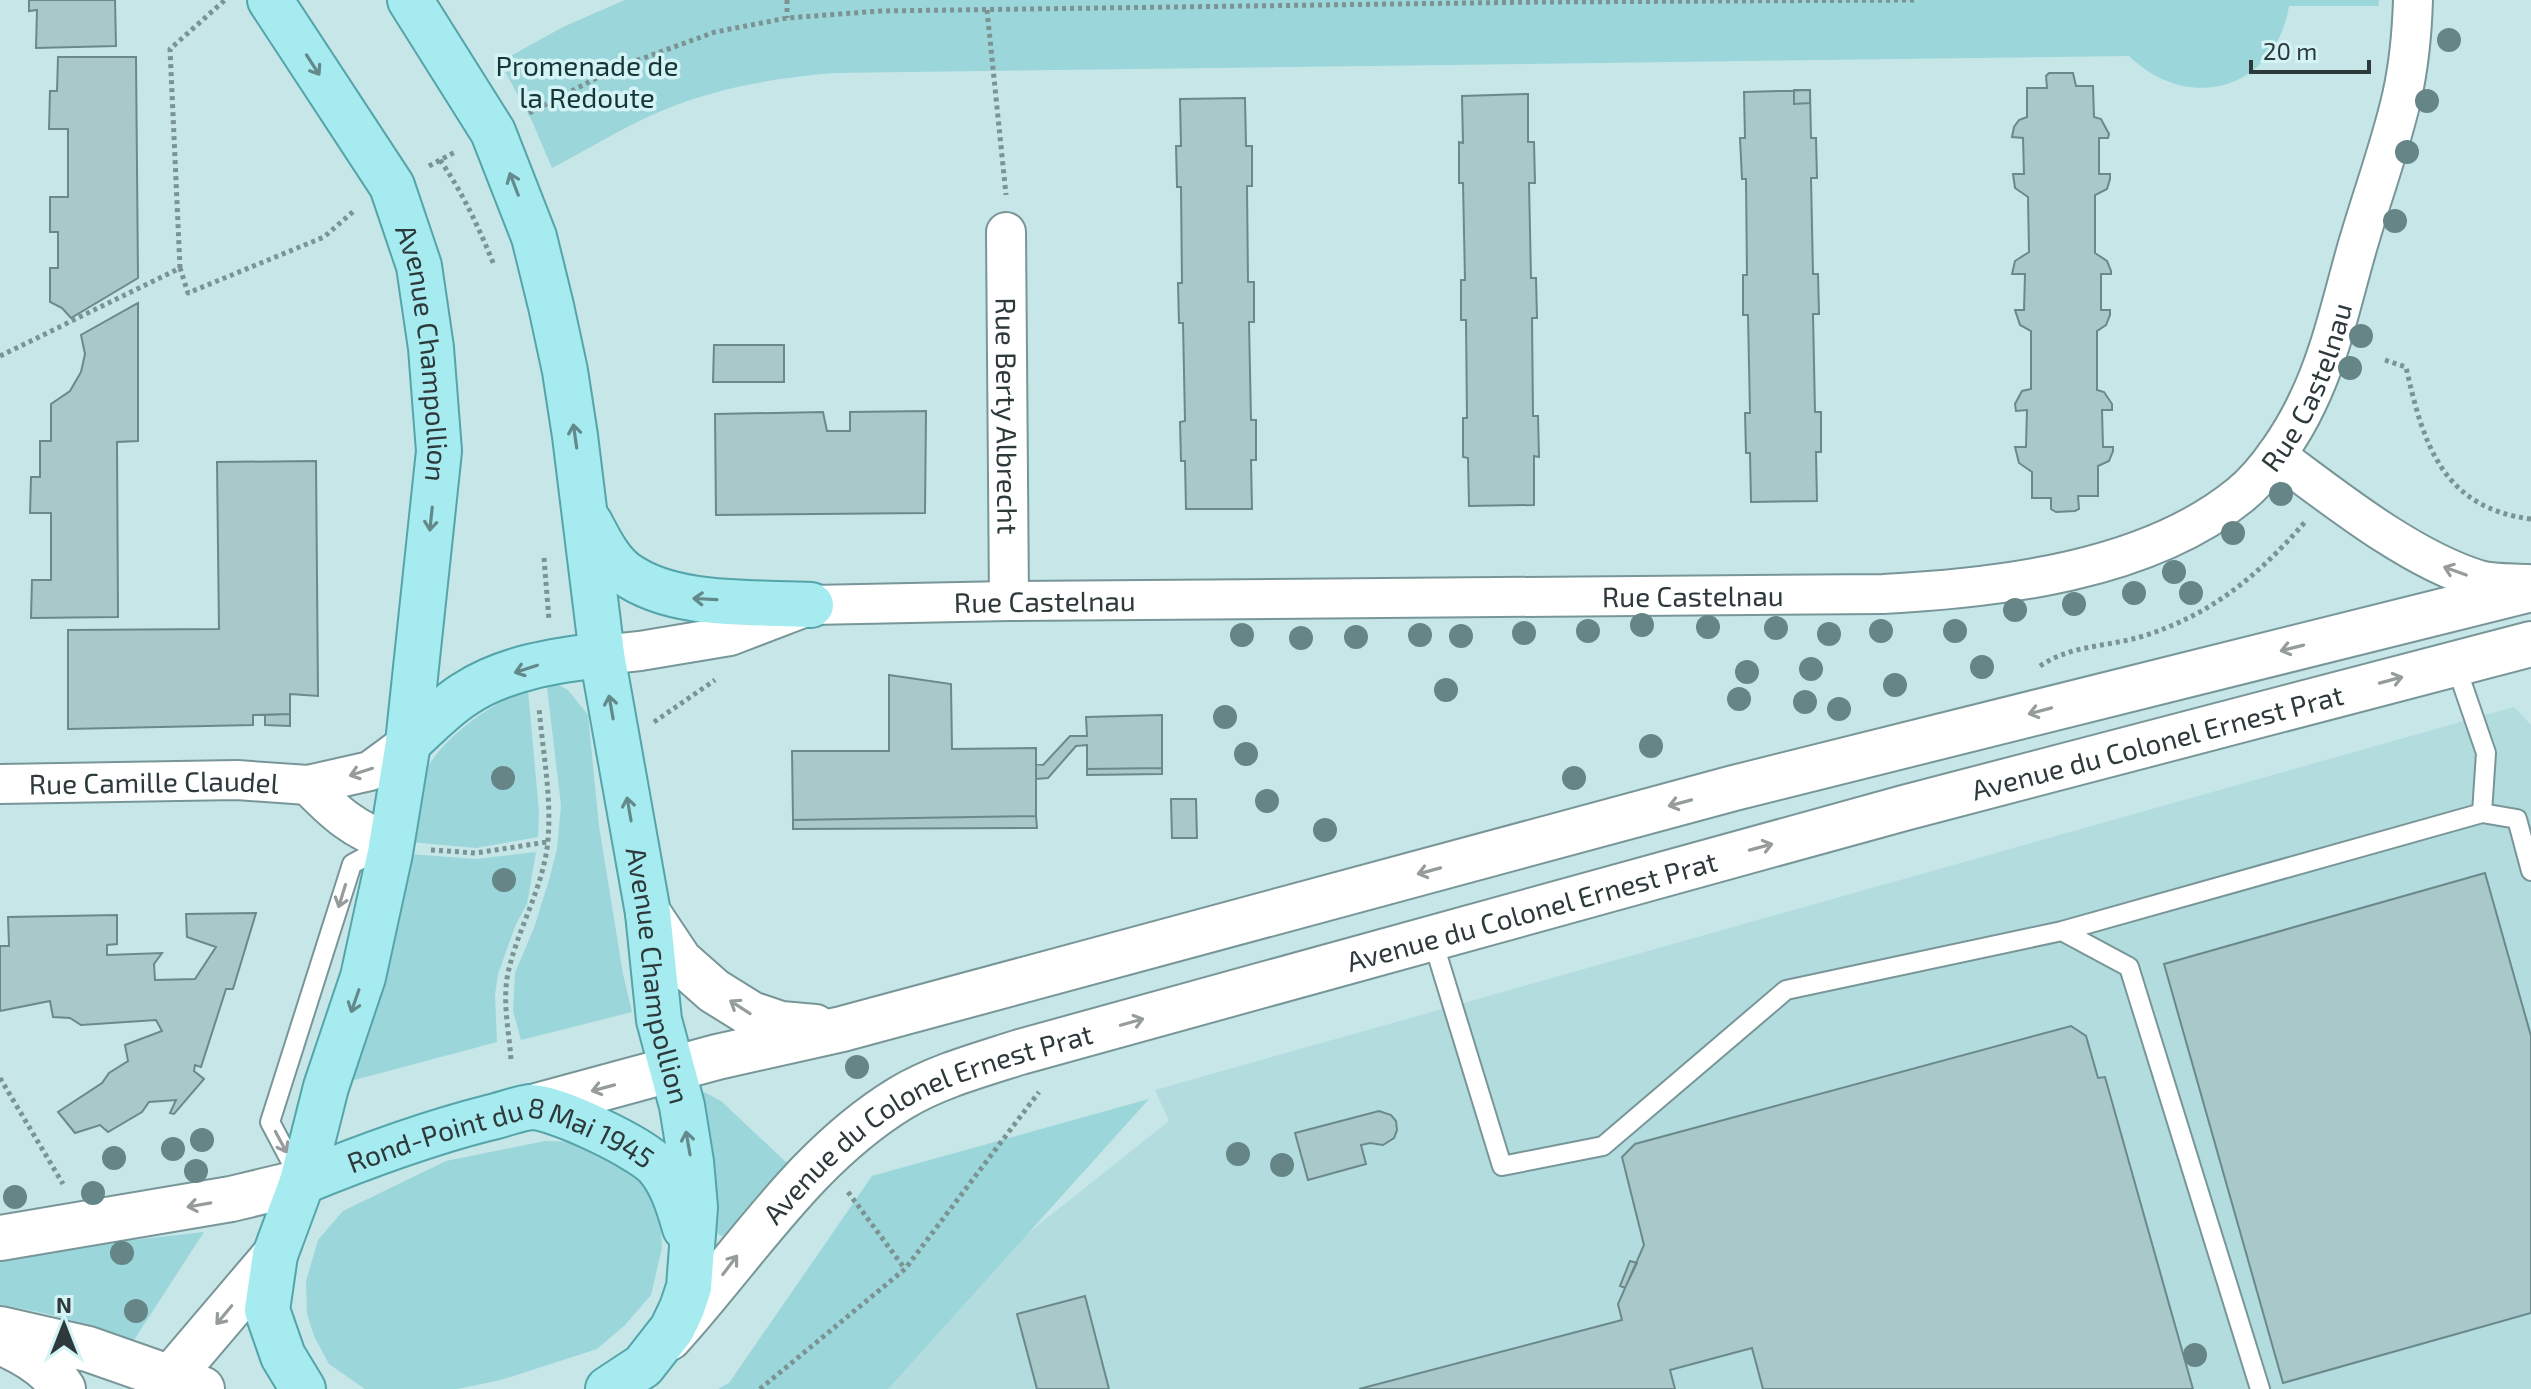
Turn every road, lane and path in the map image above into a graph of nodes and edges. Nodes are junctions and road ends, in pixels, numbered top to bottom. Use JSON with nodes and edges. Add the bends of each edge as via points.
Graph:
{"nodes":[{"id":1,"x":225,"y":0,"type":"edge"},
{"id":2,"x":270,"y":0,"type":"edge"},
{"id":3,"x":410,"y":0,"type":"edge"},
{"id":4,"x":787,"y":0,"type":"edge"},
{"id":5,"x":880,"y":0,"type":"edge"},
{"id":6,"x":1914,"y":0,"type":"edge"},
{"id":7,"x":2413,"y":0,"type":"edge"},
{"id":8,"x":1540,"y":1,"type":"edge"},
{"id":9,"x":987,"y":10,"type":"junction"},
{"id":10,"x":880,"y":11,"type":"junction"},
{"id":11,"x":787,"y":18,"type":"junction"},
{"id":12,"x":527,"y":114,"type":"dead end"},
{"id":13,"x":464,"y":147,"type":"dead end"},
{"id":14,"x":440,"y":160,"type":"junction"},
{"id":15,"x":418,"y":171,"type":"dead end"},
{"id":16,"x":356,"y":209,"type":"dead end"},
{"id":17,"x":1006,"y":232,"type":"joint"},
{"id":18,"x":495,"y":267,"type":"dead end"},
{"id":19,"x":180,"y":268,"type":"junction"},
{"id":20,"x":0,"y":356,"type":"edge"},
{"id":21,"x":2385,"y":360,"type":"dead end"},
{"id":22,"x":2276,"y":455,"type":"junction"},
{"id":23,"x":2326,"y":492,"type":"junction"},
{"id":24,"x":585,"y":513,"type":"junction"},
{"id":25,"x":2531,"y":519,"type":"edge"},
{"id":26,"x":543,"y":544,"type":"dead end"},
{"id":27,"x":2531,"y":587,"type":"edge"},
{"id":28,"x":1009,"y":601,"type":"junction"},
{"id":29,"x":811,"y":605,"type":"junction"},
{"id":30,"x":2531,"y":644,"type":"edge"},
{"id":31,"x":602,"y":655,"type":"junction"},
{"id":32,"x":2455,"y":663,"type":"junction"},
{"id":33,"x":536,"y":666,"type":"junction"},
{"id":34,"x":723,"y":676,"type":"dead end"},
{"id":35,"x":2013,"y":718,"type":"junction"},
{"id":36,"x":652,"y":724,"type":"dead end"},
{"id":37,"x":408,"y":743,"type":"junction"},
{"id":38,"x":0,"y":784,"type":"edge"},
{"id":39,"x":308,"y":785,"type":"junction"},
{"id":40,"x":2482,"y":813,"type":"junction"},
{"id":41,"x":547,"y":842,"type":"junction"},
{"id":42,"x":391,"y":843,"type":"junction"},
{"id":43,"x":2531,"y":871,"type":"edge"},
{"id":44,"x":648,"y":913,"type":"junction"},
{"id":45,"x":2062,"y":931,"type":"junction"},
{"id":46,"x":1432,"y":938,"type":"junction"},
{"id":47,"x":842,"y":1029,"type":"junction"},
{"id":48,"x":1081,"y":1037,"type":"junction"},
{"id":49,"x":511,"y":1059,"type":"dead end"},
{"id":50,"x":673,"y":1069,"type":"junction"},
{"id":51,"x":0,"y":1078,"type":"edge"},
{"id":52,"x":533,"y":1107,"type":"junction"},
{"id":53,"x":302,"y":1182,"type":"junction"},
{"id":54,"x":843,"y":1185,"type":"dead end"},
{"id":55,"x":87,"y":1225,"type":"junction"},
{"id":56,"x":0,"y":1238,"type":"edge"},
{"id":57,"x":691,"y":1248,"type":"junction"},
{"id":58,"x":275,"y":1255,"type":"junction"},
{"id":59,"x":905,"y":1269,"type":"junction"},
{"id":60,"x":0,"y":1329,"type":"edge"},
{"id":61,"x":0,"y":1342,"type":"edge"},
{"id":62,"x":626,"y":1378,"type":"edge"},
{"id":63,"x":177,"y":1386,"type":"edge"},
{"id":64,"x":63,"y":1389,"type":"edge"},
{"id":65,"x":303,"y":1389,"type":"edge"},
{"id":66,"x":760,"y":1389,"type":"edge"},
{"id":67,"x":2260,"y":1389,"type":"edge"}],
"edges":[{"from":1,"to":19,"type":"path","via":[[170,49]]},
{"from":2,"to":37,"type":"main road","name":"Avenue Champollion","one_way":true,"via":[[392,186],[419,266],[439,451]]},
{"from":24,"to":3,"type":"main road","name":"Avenue Champollion","one_way":true,"via":[[565,371],[534,237],[493,132]]},
{"from":4,"to":11,"type":"path"},
{"from":5,"to":10,"type":"path"},
{"from":6,"to":8,"type":"path"},
{"from":7,"to":22,"type":"street","name":"Rue Castelnau","via":[[2403,93],[2329,347],[2307,404]]},
{"from":8,"to":9,"type":"path"},
{"from":9,"to":10,"type":"path"},
{"from":9,"to":17,"type":"path"},
{"from":10,"to":11,"type":"path"},
{"from":11,"to":12,"type":"path","via":[[715,32],[630,63]]},
{"from":13,"to":14,"type":"path"},
{"from":14,"to":15,"type":"path"},
{"from":14,"to":18,"type":"path","via":[[480,228]]},
{"from":16,"to":19,"type":"path","via":[[324,237],[188,293]]},
{"from":17,"to":28,"type":"street","name":"Rue Berty Albrecht"},
{"from":19,"to":20,"type":"path"},
{"from":21,"to":25,"type":"path","via":[[2406,367],[2423,432],[2439,466],[2468,498]]},
{"from":22,"to":23,"type":"street"},
{"from":22,"to":28,"type":"street","name":"Rue Castelnau","via":[[2239,496],[2182,534],[2113,560],[1953,590]]},
{"from":27,"to":23,"type":"street","one_way":true,"via":[[2482,581],[2441,566]]},
{"from":23,"to":35,"type":"path","via":[[2286,544],[2233,593],[2162,630],[2052,657],[2015,693]]},
{"from":29,"to":24,"type":"main road","one_way":true,"via":[[691,599],[647,586],[623,572]]},
{"from":24,"to":31,"type":"main road","name":"Avenue Champollion"},
{"from":26,"to":33,"type":"path","via":[[550,618]]},
{"from":27,"to":35,"type":"main road","name":"Avenue du Colonel Ernest Prat","one_way":true},
{"from":28,"to":29,"type":"street","name":"Rue Castelnau"},
{"from":29,"to":31,"type":"street","name":"Rue Castelnau","via":[[730,636]]},
{"from":30,"to":32,"type":"main road","name":"Avenue du Colonel Ernest Prat"},
{"from":31,"to":33,"type":"main road"},
{"from":44,"to":31,"type":"main road","name":"Avenue Champollion","one_way":true},
{"from":32,"to":40,"type":"lane","via":[[2486,753]]},
{"from":46,"to":32,"type":"main road","name":"Avenue du Colonel Ernest Prat","one_way":true},
{"from":33,"to":37,"type":"main road","one_way":true,"via":[[464,694]]},
{"from":33,"to":41,"type":"path","via":[[550,803]]},
{"from":34,"to":36,"type":"path"},
{"from":35,"to":47,"type":"main road","name":"Avenue du Colonel Ernest Prat","one_way":true},
{"from":37,"to":39,"type":"street","name":"Rue Camille Claudel","one_way":true,"via":[[370,771]]},
{"from":37,"to":42,"type":"main road","name":"Avenue Champollion"},
{"from":38,"to":39,"type":"street","name":"Rue Camille Claudel","via":[[237,780]]},
{"from":39,"to":42,"type":"street","name":"Rue Camille Claudel","via":[[349,824]]},
{"from":40,"to":43,"type":"lane","via":[[2517,819]]},
{"from":40,"to":45,"type":"lane"},
{"from":41,"to":42,"type":"path","via":[[476,853]]},
{"from":41,"to":49,"type":"path","via":[[542,875],[508,974]]},
{"from":42,"to":53,"type":"main road","name":"Avenue Champollion","one_way":true,"via":[[363,977],[326,1087]]},
{"from":47,"to":44,"type":"main road","one_way":true,"via":[[781,1024],[751,1014],[680,961]]},
{"from":44,"to":50,"type":"main road","name":"Avenue Champollion","via":[[659,1020]]},
{"from":45,"to":46,"type":"lane","via":[[1786,990],[1603,1146],[1502,1166]]},
{"from":45,"to":67,"type":"lane","via":[[2129,967]]},
{"from":48,"to":46,"type":"main road","name":"Avenue du Colonel Ernest Prat","one_way":true},
{"from":47,"to":50,"type":"main road","name":"Avenue du Colonel Ernest Prat"},
{"from":48,"to":59,"type":"path"},
{"from":62,"to":48,"type":"main road","name":"Avenue du Colonel Ernest Prat","one_way":true,"via":[[708,1296],[773,1213],[863,1125],[902,1098],[958,1071]]},
{"from":50,"to":52,"type":"main road","name":"Avenue du Colonel Ernest Prat","one_way":true},
{"from":57,"to":50,"type":"main road","name":"Avenue Champollion","one_way":true,"via":[[691,1162]]},
{"from":51,"to":55,"type":"path"},
{"from":52,"to":53,"type":"main road","name":"Rond-Point du 8 Mai 1945","via":[[465,1124]]},
{"from":52,"to":57,"type":"main road","name":"Rond-Point du 8 Mai 1945","via":[[620,1140],[657,1166],[677,1200]]},
{"from":53,"to":55,"type":"main road","one_way":true},
{"from":53,"to":58,"type":"main road","name":"Rond-Point du 8 Mai 1945"},
{"from":54,"to":59,"type":"path"},
{"from":55,"to":56,"type":"main road"},
{"from":57,"to":62,"type":"main road","name":"Rond-Point du 8 Mai 1945","via":[[689,1287],[672,1329]]},
{"from":58,"to":63,"type":"main road","one_way":true},
{"from":58,"to":65,"type":"main road","name":"Rond-Point du 8 Mai 1945","via":[[267,1310],[283,1356]]},
{"from":59,"to":66,"type":"path"},
{"from":60,"to":63,"type":"main road","via":[[126,1361]]},
{"from":61,"to":64,"type":"main road","via":[[36,1361]]}]}
